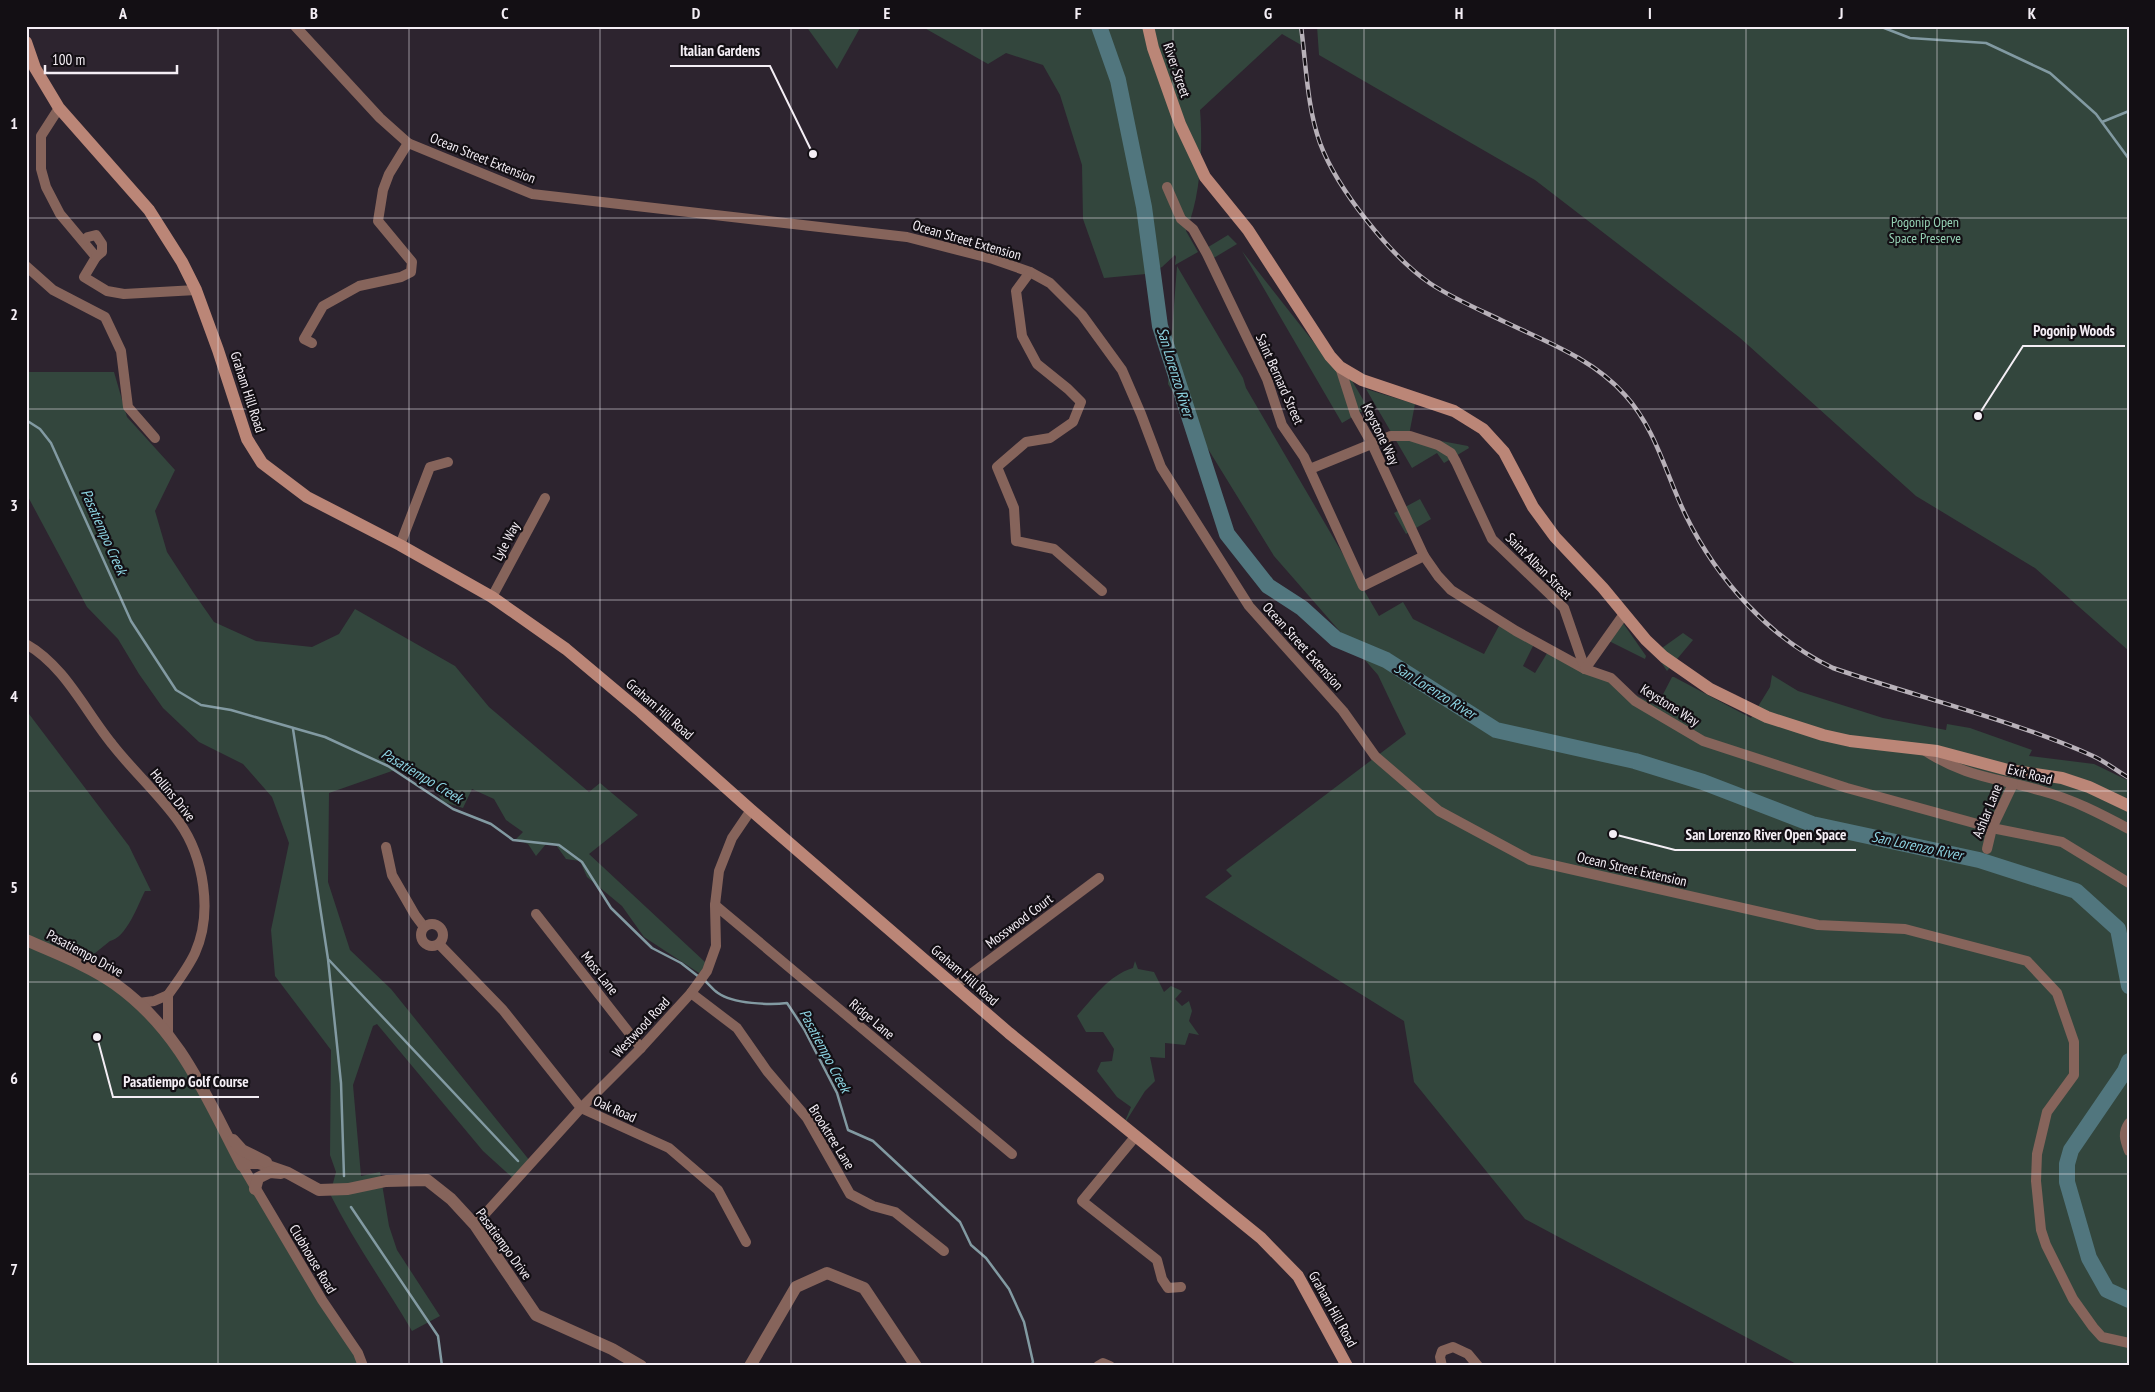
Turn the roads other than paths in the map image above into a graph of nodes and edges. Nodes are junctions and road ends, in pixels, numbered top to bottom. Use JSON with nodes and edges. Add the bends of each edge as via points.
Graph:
{"nodes":[{"id":1,"x":295,"y":26,"type":"edge"},
{"id":2,"x":1148,"y":26,"type":"edge"},
{"id":3,"x":26,"y":42,"type":"edge"},
{"id":4,"x":31,"y":69,"type":"edge"},
{"id":5,"x":59,"y":108,"type":"junction"},
{"id":6,"x":408,"y":143,"type":"junction"},
{"id":7,"x":1167,"y":187,"type":"dead end"},
{"id":8,"x":26,"y":266,"type":"edge"},
{"id":9,"x":1030,"y":272,"type":"junction"},
{"id":10,"x":196,"y":290,"type":"junction"},
{"id":11,"x":312,"y":343,"type":"dead end"},
{"id":12,"x":1340,"y":367,"type":"junction"},
{"id":13,"x":155,"y":438,"type":"dead end"},
{"id":14,"x":1371,"y":442,"type":"junction"},
{"id":15,"x":448,"y":462,"type":"dead end"},
{"id":16,"x":1310,"y":469,"type":"junction"},
{"id":17,"x":545,"y":498,"type":"dead end"},
{"id":18,"x":400,"y":544,"type":"junction"},
{"id":19,"x":1424,"y":556,"type":"junction"},
{"id":20,"x":1102,"y":591,"type":"dead end"},
{"id":21,"x":492,"y":597,"type":"junction"},
{"id":22,"x":1624,"y":614,"type":"junction"},
{"id":23,"x":26,"y":644,"type":"edge"},
{"id":24,"x":1585,"y":669,"type":"junction"},
{"id":25,"x":1924,"y":750,"type":"junction"},
{"id":26,"x":2014,"y":784,"type":"junction"},
{"id":27,"x":2129,"y":806,"type":"edge"},
{"id":28,"x":752,"y":810,"type":"junction"},
{"id":29,"x":1992,"y":828,"type":"junction"},
{"id":30,"x":2129,"y":829,"type":"edge"},
{"id":31,"x":386,"y":847,"type":"dead end"},
{"id":32,"x":1987,"y":849,"type":"dead end"},
{"id":33,"x":1099,"y":878,"type":"dead end"},
{"id":34,"x":2129,"y":883,"type":"edge"},
{"id":35,"x":715,"y":905,"type":"junction"},
{"id":36,"x":536,"y":914,"type":"dead end"},
{"id":37,"x":424,"y":927,"type":"junction"},
{"id":38,"x":26,"y":940,"type":"edge"},
{"id":39,"x":439,"y":944,"type":"junction"},
{"id":40,"x":955,"y":986,"type":"junction"},
{"id":41,"x":694,"y":989,"type":"junction"},
{"id":42,"x":168,"y":995,"type":"junction"},
{"id":43,"x":139,"y":1003,"type":"junction"},
{"id":44,"x":168,"y":1033,"type":"junction"},
{"id":45,"x":641,"y":1048,"type":"junction"},
{"id":46,"x":581,"y":1108,"type":"junction"},
{"id":47,"x":2129,"y":1123,"type":"edge"},
{"id":48,"x":224,"y":1132,"type":"junction"},
{"id":49,"x":1135,"y":1137,"type":"junction"},
{"id":50,"x":2129,"y":1151,"type":"edge"},
{"id":51,"x":1012,"y":1154,"type":"dead end"},
{"id":52,"x":242,"y":1165,"type":"junction"},
{"id":53,"x":288,"y":1173,"type":"junction"},
{"id":54,"x":255,"y":1189,"type":"junction"},
{"id":55,"x":475,"y":1224,"type":"junction"},
{"id":56,"x":746,"y":1242,"type":"dead end"},
{"id":57,"x":944,"y":1252,"type":"dead end"},
{"id":58,"x":1181,"y":1287,"type":"dead end"},
{"id":59,"x":2129,"y":1343,"type":"edge"},
{"id":60,"x":363,"y":1366,"type":"edge"},
{"id":61,"x":641,"y":1366,"type":"edge"},
{"id":62,"x":750,"y":1366,"type":"edge"},
{"id":63,"x":916,"y":1366,"type":"edge"},
{"id":64,"x":1098,"y":1366,"type":"edge"},
{"id":65,"x":1110,"y":1366,"type":"edge"},
{"id":66,"x":1347,"y":1366,"type":"edge"},
{"id":67,"x":1442,"y":1366,"type":"edge"},
{"id":68,"x":1478,"y":1366,"type":"edge"}],
"edges":[{"from":1,"to":6,"type":"street","name":"Ocean Street Extension","via":[[380,118]]},
{"from":2,"to":12,"type":"main road","name":"River Street","via":[[1152,48],[1180,124],[1205,177],[1248,230],[1317,338]]},
{"from":3,"to":4,"type":"main road","name":"Graham Hill Road"},
{"from":4,"to":5,"type":"main road","name":"Graham Hill Road"},
{"from":5,"to":10,"type":"main road","name":"Graham Hill Road","via":[[149,210]]},
{"from":5,"to":10,"type":"street","via":[[41,136],[41,169],[60,214],[96,257],[84,277],[107,291],[124,294]]},
{"from":6,"to":9,"type":"street","name":"Ocean Street Extension","via":[[532,194],[907,237]]},
{"from":6,"to":11,"type":"street","via":[[388,174],[378,221],[412,262],[411,272],[401,278],[359,286],[323,306],[304,339]]},
{"from":7,"to":16,"type":"street","name":"Saint Bernard Street","via":[[1181,219],[1193,229],[1207,254],[1267,379],[1282,426],[1297,444]]},
{"from":8,"to":13,"type":"street","via":[[53,290],[105,318],[121,351],[128,407]]},
{"from":9,"to":20,"type":"street","via":[[1016,291],[1022,336],[1037,364],[1081,402],[1073,422],[1050,438],[1026,442],[997,467],[1014,508],[1016,541],[1054,549]]},
{"from":9,"to":59,"type":"street","name":"Ocean Street Extension","via":[[1050,283],[1082,315],[1122,370],[1161,467],[1249,606],[1343,711],[1375,756],[1439,811],[1530,860],[1818,925],[1905,929],[2027,961],[2057,993],[2074,1042],[2074,1075],[2047,1112],[2037,1154],[2041,1230],[2073,1299],[2093,1327],[2102,1337]]},
{"from":10,"to":18,"type":"main road","name":"Graham Hill Road","via":[[247,439],[262,463],[307,497]]},
{"from":12,"to":14,"type":"street","name":"Keystone Way","via":[[1355,414]]},
{"from":12,"to":22,"type":"main road","via":[[1376,387],[1454,411],[1483,429],[1504,452],[1543,523]]},
{"from":14,"to":16,"type":"street","name":"Saint Alban Street"},
{"from":14,"to":19,"type":"street","name":"Keystone Way"},
{"from":14,"to":24,"type":"street","name":"Saint Alban Street","via":[[1391,436],[1410,436],[1438,445],[1450,454],[1492,539],[1564,608]]},
{"from":15,"to":18,"type":"street","via":[[430,467]]},
{"from":16,"to":19,"type":"street","name":"Saint Bernard Street","via":[[1364,586]]},
{"from":17,"to":21,"type":"street","name":"Lyle Way"},
{"from":18,"to":21,"type":"main road","name":"Graham Hill Road"},
{"from":19,"to":24,"type":"street","name":"Keystone Way","via":[[1451,590]]},
{"from":21,"to":28,"type":"main road","name":"Graham Hill Road","via":[[566,649]]},
{"from":22,"to":24,"type":"street"},
{"from":22,"to":25,"type":"main road","via":[[1664,657],[1738,704],[1850,742]]},
{"from":23,"to":42,"type":"street","name":"Hollins Drive","via":[[39,652],[64,678],[112,745],[180,823],[193,846],[202,877],[202,929],[195,952]]},
{"from":24,"to":29,"type":"street","name":"Keystone Way","via":[[1611,678],[1635,701],[1703,741],[1847,788]]},
{"from":25,"to":26,"type":"street","name":"Exit Road","via":[[1956,769]]},
{"from":25,"to":27,"type":"main road","via":[[2008,770],[2062,778]]},
{"from":26,"to":29,"type":"street","name":"Ashlar Lane"},
{"from":26,"to":30,"type":"street","name":"Exit Road","via":[[2082,805]]},
{"from":28,"to":35,"type":"street","name":"Westwood Road","via":[[732,838],[719,870]]},
{"from":28,"to":40,"type":"main road","name":"Graham Hill Road"},
{"from":29,"to":32,"type":"street","name":"Ashlar Lane"},
{"from":29,"to":34,"type":"street","name":"Keystone Way","via":[[2062,842]]},
{"from":31,"to":37,"type":"street","name":"Oak Road","via":[[392,875]]},
{"from":33,"to":40,"type":"street","name":"Mosswood Court"},
{"from":35,"to":41,"type":"street","name":"Westwood Road","via":[[716,946],[707,971]]},
{"from":35,"to":51,"type":"street","name":"Ridge Lane"},
{"from":36,"to":45,"type":"street","name":"Moss Lane"},
{"from":37,"to":39,"type":"street","name":"Oak Road","via":[[422,941],[428,945]]},
{"from":37,"to":39,"type":"street","name":"Oak Road","via":[[431,924],[440,928],[443,934]]},
{"from":38,"to":43,"type":"street","name":"Pasatiempo Drive","via":[[114,983]]},
{"from":39,"to":46,"type":"street","name":"Oak Road","via":[[503,1010]]},
{"from":40,"to":49,"type":"main road","name":"Graham Hill Road"},
{"from":41,"to":45,"type":"street","name":"Westwood Road"},
{"from":41,"to":57,"type":"street","name":"Brooktree Lane","via":[[737,1028],[766,1071],[807,1118],[850,1194],[873,1206],[895,1212]]},
{"from":42,"to":43,"type":"street"},
{"from":42,"to":44,"type":"street"},
{"from":43,"to":44,"type":"street","name":"Pasatiempo Drive"},
{"from":44,"to":48,"type":"street","name":"Pasatiempo Drive","via":[[188,1062]]},
{"from":45,"to":46,"type":"street","name":"Westwood Road"},
{"from":46,"to":55,"type":"street","name":"Westwood Road"},
{"from":46,"to":56,"type":"street","name":"Oak Road","via":[[669,1148],[718,1190]]},
{"from":47,"to":50,"type":"street","via":[[2124,1139]]},
{"from":48,"to":52,"type":"street","name":"Pasatiempo Drive"},
{"from":48,"to":53,"type":"street","via":[[242,1150]]},
{"from":49,"to":58,"type":"street","via":[[1082,1201],[1156,1260],[1168,1288]]},
{"from":49,"to":66,"type":"main road","name":"Graham Hill Road","via":[[1261,1238],[1298,1276]]},
{"from":52,"to":53,"type":"street","name":"Pasatiempo Drive","via":[[259,1164]]},
{"from":52,"to":54,"type":"street","name":"Clubhouse Road"},
{"from":53,"to":54,"type":"street","via":[[270,1172],[258,1178]]},
{"from":53,"to":55,"type":"street","name":"Pasatiempo Drive","via":[[319,1190],[348,1190],[386,1181],[427,1180]]},
{"from":54,"to":60,"type":"street","name":"Clubhouse Road","via":[[358,1353]]},
{"from":55,"to":61,"type":"street","name":"Pasatiempo Drive","via":[[536,1315],[612,1349]]},
{"from":62,"to":63,"type":"street","via":[[796,1287],[827,1273],[864,1288]]},
{"from":64,"to":65,"type":"street","via":[[1103,1363]]},
{"from":67,"to":68,"type":"street","via":[[1442,1351],[1453,1347],[1468,1354]]}]}
